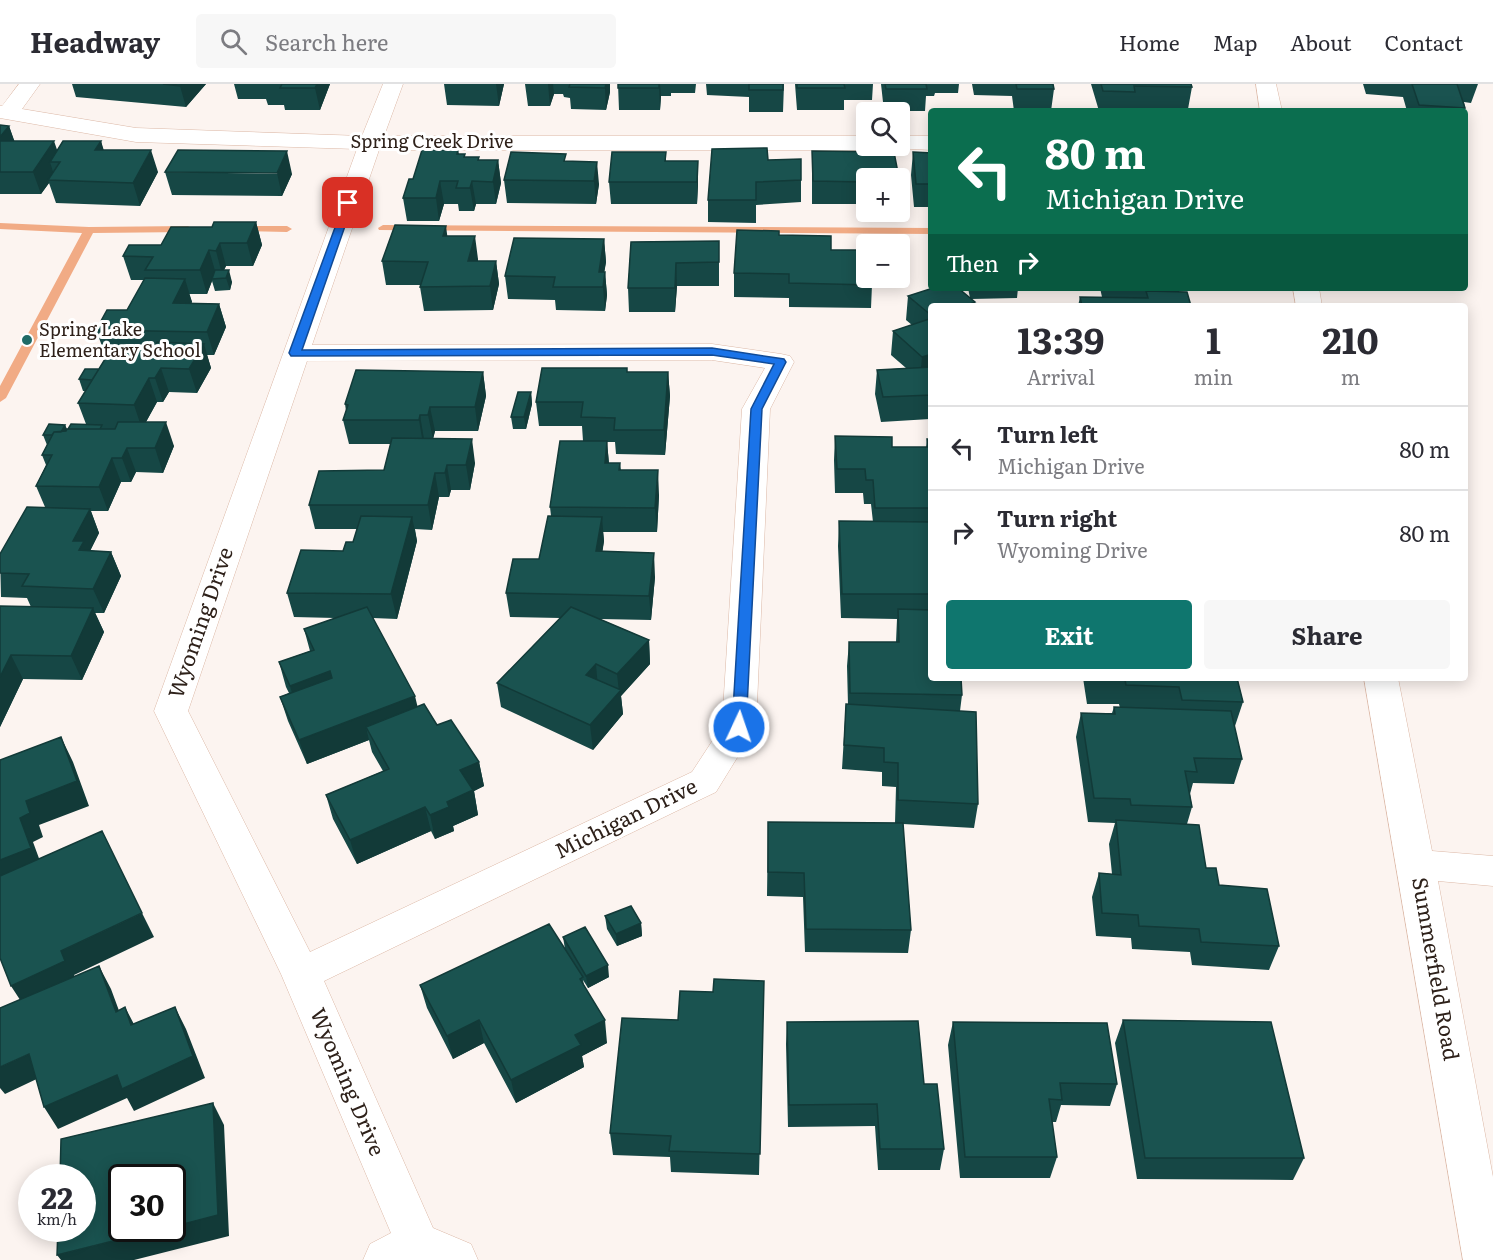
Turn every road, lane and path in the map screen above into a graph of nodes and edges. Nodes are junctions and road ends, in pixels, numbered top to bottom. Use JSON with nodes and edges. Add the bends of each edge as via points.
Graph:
{"nodes":[{"id":1,"x":30,"y":84,"type":"edge"},
{"id":2,"x":393,"y":84,"type":"edge"},
{"id":3,"x":1266,"y":84,"type":"edge"},
{"id":4,"x":1270,"y":108,"type":"edge"},
{"id":5,"x":4,"y":112,"type":"edge"},
{"id":6,"x":370,"y":143,"type":"junction"},
{"id":7,"x":856,"y":143,"type":"edge"},
{"id":8,"x":910,"y":143,"type":"edge"},
{"id":9,"x":928,"y":143,"type":"edge"},
{"id":10,"x":295,"y":353,"type":"junction"},
{"id":11,"x":1382,"y":681,"type":"edge"},
{"id":12,"x":1416,"y":864,"type":"junction"},
{"id":13,"x":1493,"y":871,"type":"edge"},
{"id":14,"x":301,"y":974,"type":"junction"},
{"id":15,"x":1484,"y":1196,"type":"edge"},
{"id":16,"x":419,"y":1254,"type":"edge"},
{"id":17,"x":1486,"y":1260,"type":"edge"}],
"edges":[{"from":1,"to":5,"type":"street"},
{"from":2,"to":6,"type":"street","name":"Wyoming Drive"},
{"from":3,"to":4,"type":"street"},
{"from":5,"to":6,"type":"street","name":"Spring Creek Drive","via":[[136,135]]},
{"from":6,"to":7,"type":"street","name":"Spring Creek Drive"},
{"from":6,"to":10,"type":"street","name":"Wyoming Drive"},
{"from":8,"to":9,"type":"street"},
{"from":10,"to":14,"type":"street","name":"Wyoming Drive","via":[[171,711]]},
{"from":10,"to":14,"type":"street","name":"Michigan Drive","via":[[712,352],[780,362],[756,409],[739,727],[704,782]]},
{"from":11,"to":12,"type":"street","name":"Summerfield Road"},
{"from":12,"to":13,"type":"street"},
{"from":12,"to":15,"type":"street","name":"Summerfield Road"},
{"from":14,"to":16,"type":"street","name":"Wyoming Drive"},
{"from":15,"to":17,"type":"street","name":"Summerfield Road"}]}
